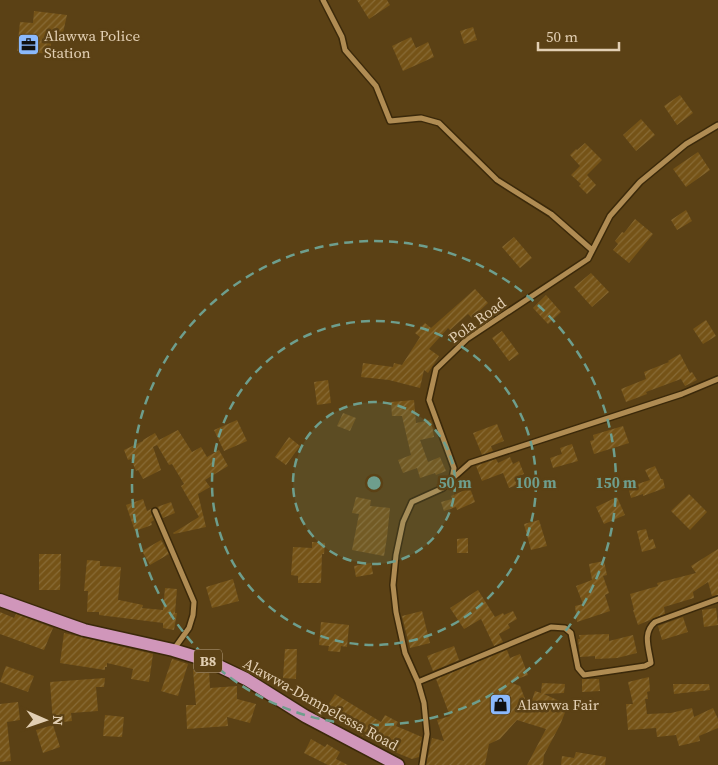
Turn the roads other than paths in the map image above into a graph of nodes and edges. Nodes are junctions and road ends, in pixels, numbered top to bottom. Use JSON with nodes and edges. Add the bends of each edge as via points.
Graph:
{"nodes":[{"id":1,"x":323,"y":0,"type":"edge"},
{"id":2,"x":718,"y":125,"type":"edge"},
{"id":3,"x":592,"y":250,"type":"junction"},
{"id":4,"x":718,"y":379,"type":"edge"},
{"id":5,"x":452,"y":479,"type":"junction"},
{"id":6,"x":155,"y":511,"type":"dead end"},
{"id":7,"x":718,"y":599,"type":"edge"},
{"id":8,"x":0,"y":600,"type":"edge"},
{"id":9,"x":174,"y":650,"type":"junction"},
{"id":10,"x":418,"y":682,"type":"junction"},
{"id":11,"x":398,"y":765,"type":"edge"},
{"id":12,"x":422,"y":765,"type":"edge"}],
"edges":[{"from":1,"to":3,"type":"street","via":[[342,37],[344,50],[376,86],[390,121],[421,118],[439,122],[497,180],[551,214]]},
{"from":2,"to":3,"type":"street","name":"Pola Road","via":[[686,144],[640,182],[610,216]]},
{"from":3,"to":5,"type":"street","name":"Pola Road","via":[[588,259],[467,339],[436,369],[429,400],[454,468]]},
{"from":4,"to":5,"type":"street","via":[[682,394],[470,463]]},
{"from":5,"to":10,"type":"street","via":[[443,488],[412,502],[396,555],[393,585],[396,612],[405,653]]},
{"from":6,"to":9,"type":"street","via":[[194,602],[189,628]]},
{"from":7,"to":10,"type":"street","via":[[655,622],[647,637],[651,663],[644,666],[584,675],[578,668],[571,633],[565,628],[551,627]]},
{"from":8,"to":9,"type":"main road","name":"Alawwa-Dampelessa Road","number":"B8","via":[[84,630]]},
{"from":9,"to":11,"type":"main road","name":"Alawwa-Dampelessa Road","number":"B8","via":[[206,660],[246,679],[305,716]]},
{"from":10,"to":12,"type":"street","via":[[427,734]]}]}
